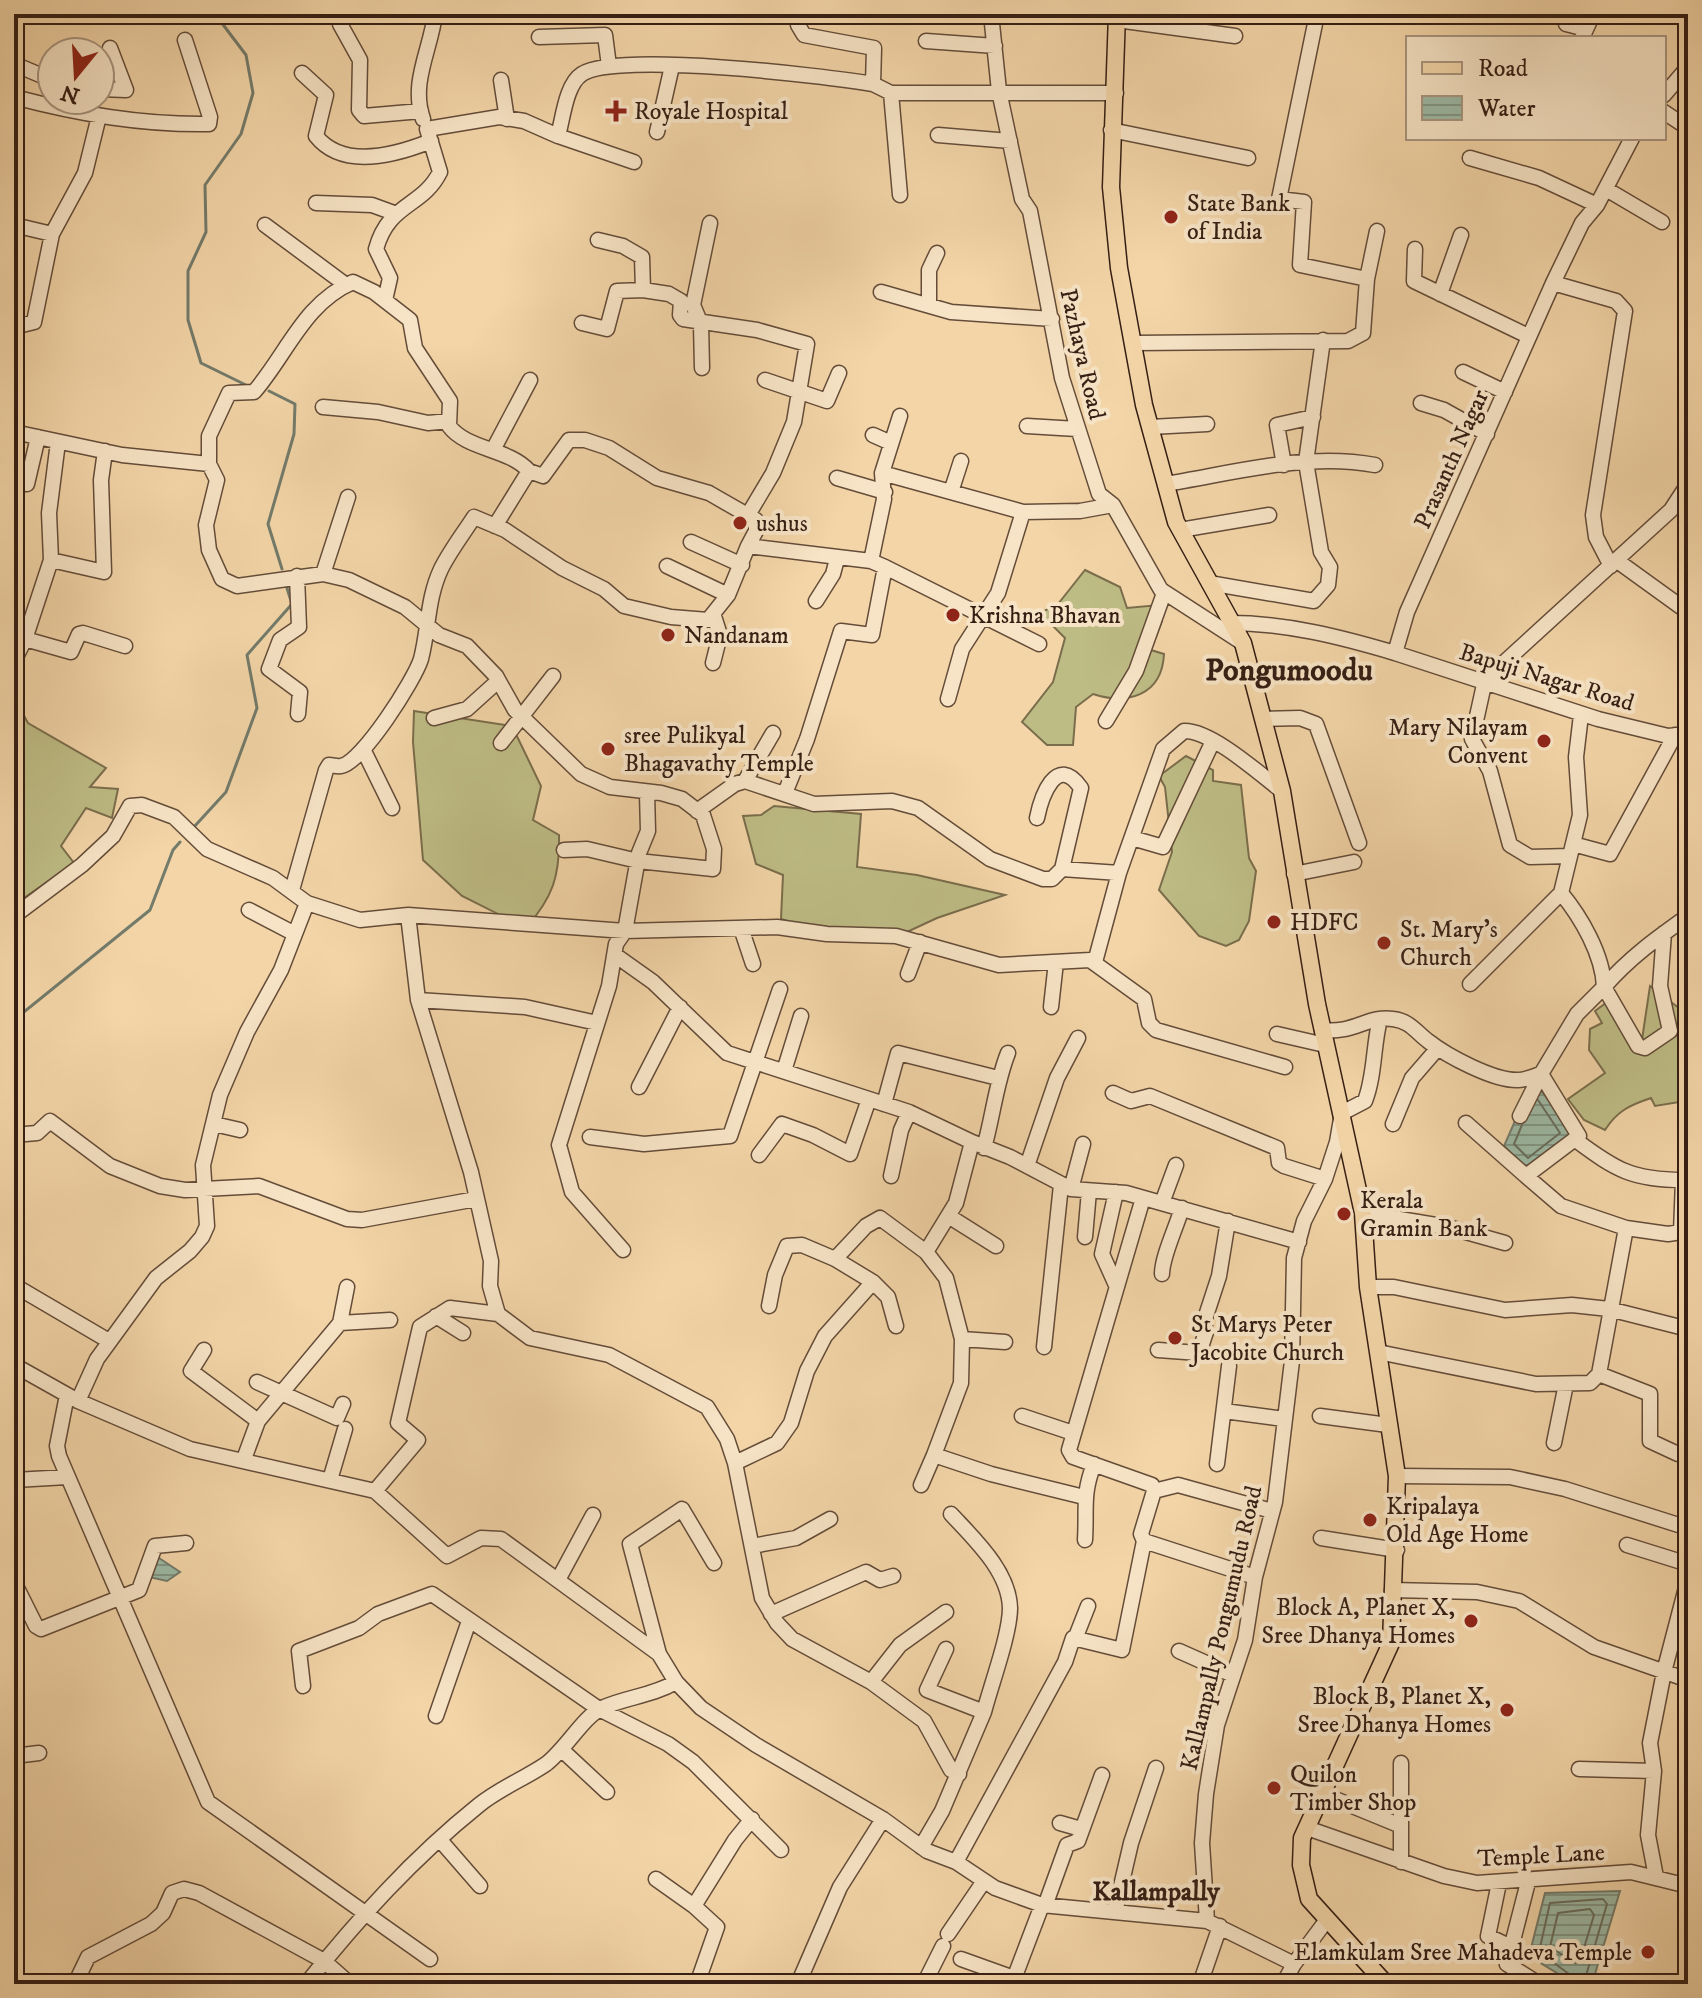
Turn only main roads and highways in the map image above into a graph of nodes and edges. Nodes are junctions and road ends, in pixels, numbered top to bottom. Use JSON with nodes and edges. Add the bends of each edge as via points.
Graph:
{"nodes":[{"id":1,"x":1117,"y":17,"type":"edge"},
{"id":2,"x":1386,"y":1984,"type":"edge"}],
"edges":[{"from":1,"to":2,"type":"main road","via":[[1111,187],[1119,268],[1150,427],[1180,530],[1243,643],[1264,719],[1363,1213],[1368,1287],[1397,1476],[1391,1643],[1302,1838],[1301,1865],[1305,1890],[1326,1921]]}]}
